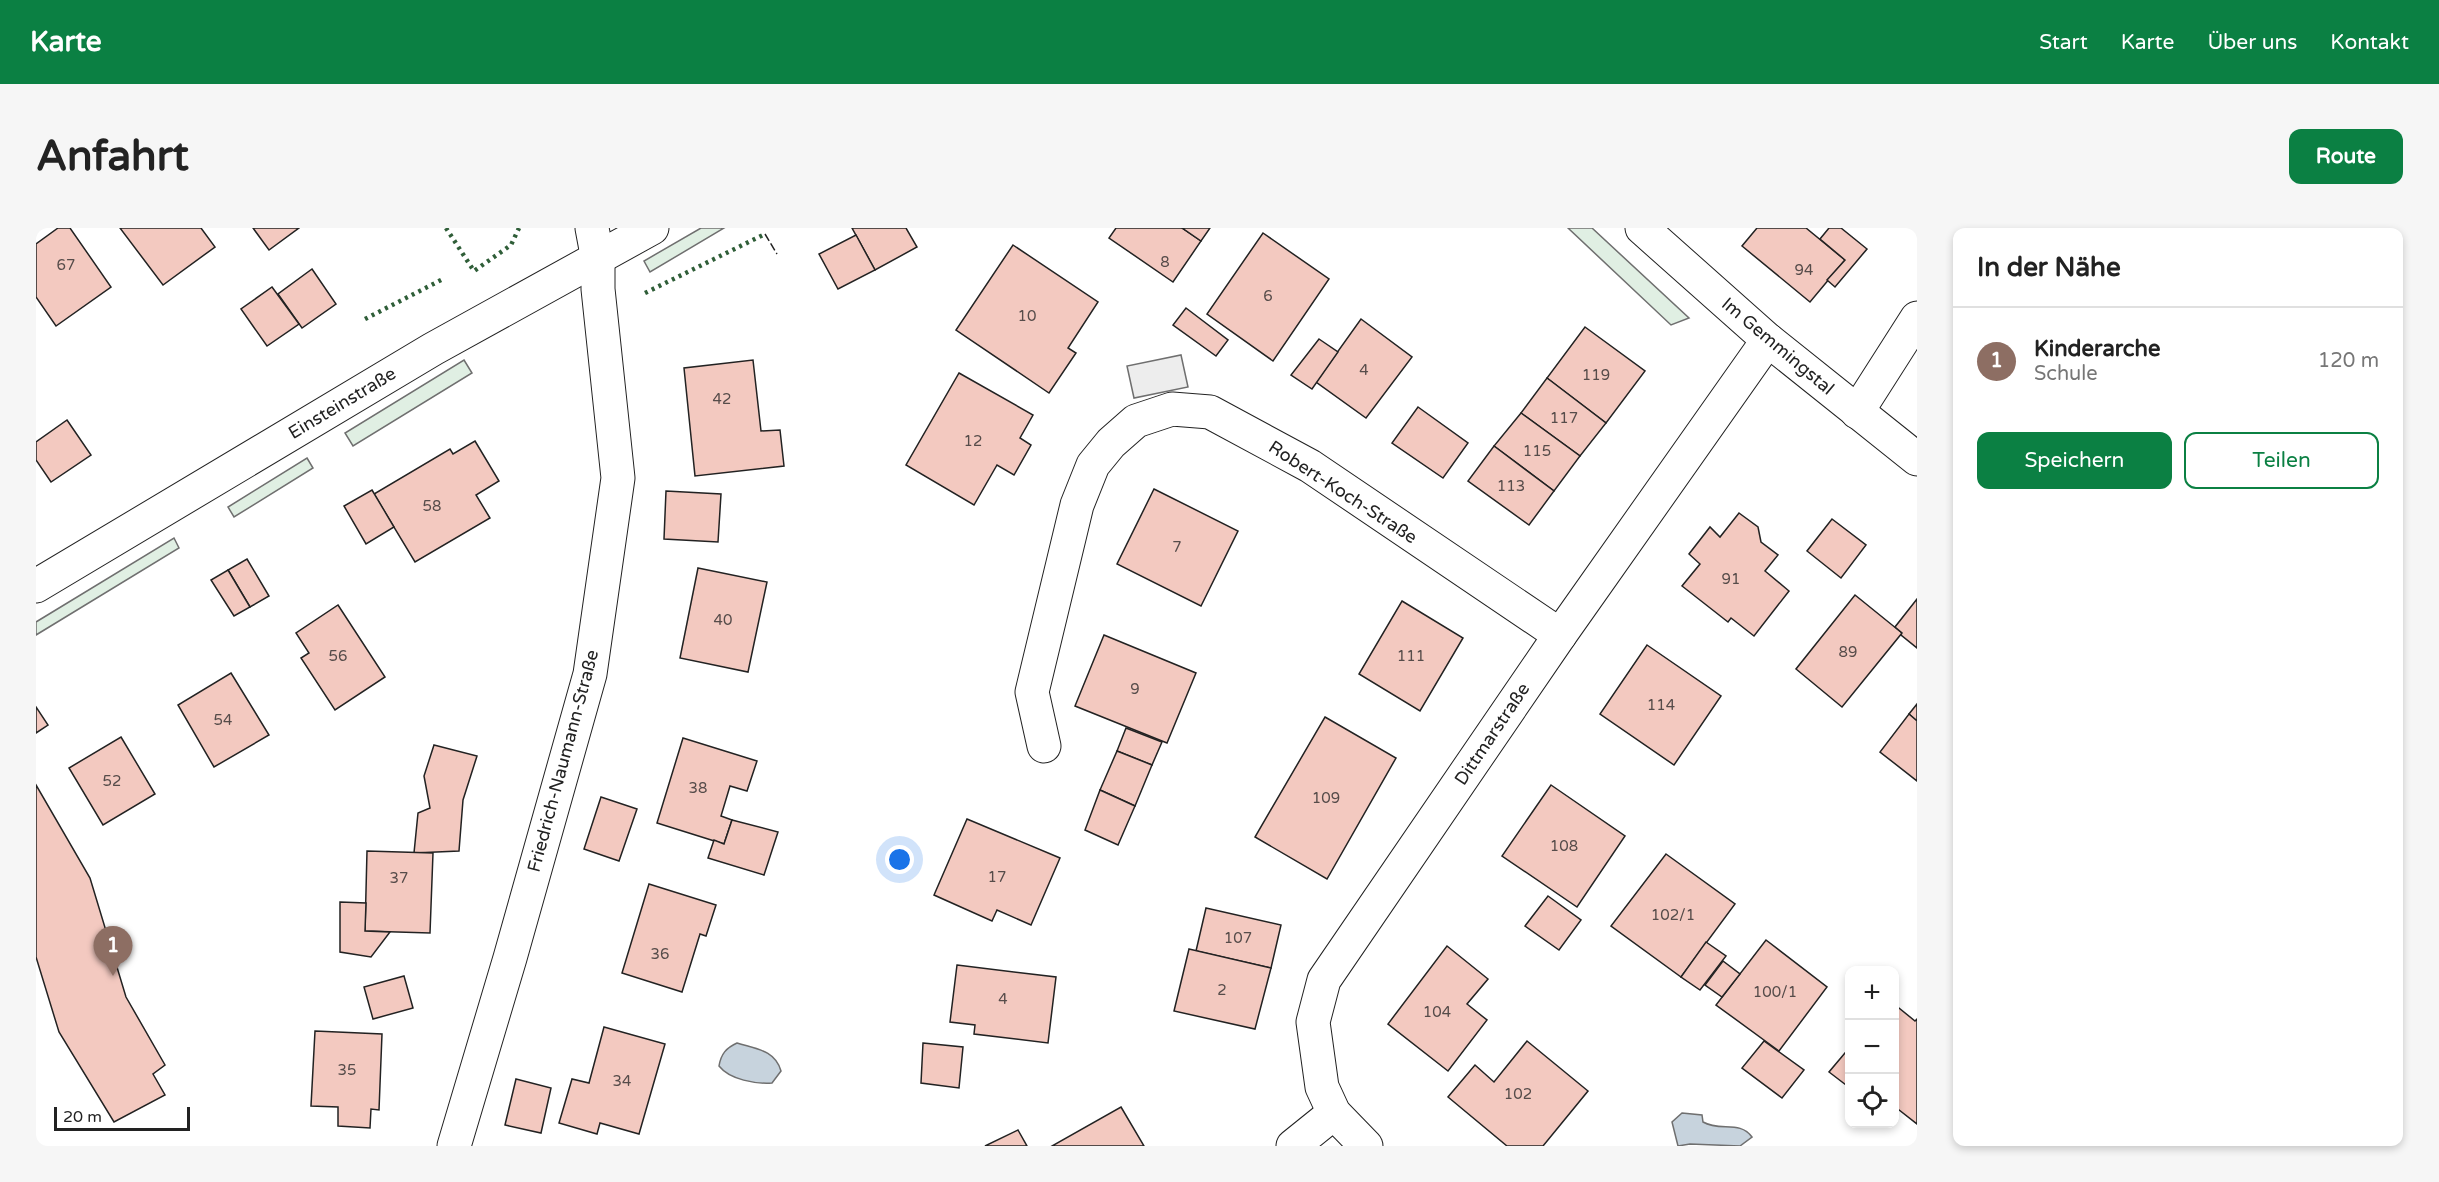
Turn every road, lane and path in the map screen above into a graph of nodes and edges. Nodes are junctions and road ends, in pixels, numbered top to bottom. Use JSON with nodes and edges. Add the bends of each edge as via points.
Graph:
{"nodes":[{"id":1,"x":592,"y":228,"type":"edge"},
{"id":2,"x":652,"y":228,"type":"edge"},
{"id":3,"x":1642,"y":228,"type":"edge"},
{"id":4,"x":598,"y":260,"type":"junction"},
{"id":5,"x":1917,"y":318,"type":"edge"},
{"id":6,"x":1768,"y":340,"type":"junction"},
{"id":7,"x":1857,"y":412,"type":"junction"},
{"id":8,"x":1917,"y":459,"type":"edge"},
{"id":9,"x":36,"y":586,"type":"edge"},
{"id":10,"x":1560,"y":635,"type":"junction"},
{"id":11,"x":1044,"y":746,"type":"dead end"},
{"id":12,"x":1334,"y":1113,"type":"junction"},
{"id":13,"x":454,"y":1146,"type":"edge"},
{"id":14,"x":1293,"y":1146,"type":"edge"},
{"id":15,"x":1366,"y":1146,"type":"edge"}],
"edges":[{"from":1,"to":4,"type":"street","name":"Friedrich-Naumann-Straße"},
{"from":2,"to":4,"type":"street","name":"Einsteinstraße"},
{"from":3,"to":6,"type":"street","name":"Im Gemmingstal"},
{"from":4,"to":9,"type":"street","name":"Einsteinstraße","via":[[440,345]]},
{"from":4,"to":13,"type":"street","name":"Friedrich-Naumann-Straße","via":[[618,478],[590,674]]},
{"from":5,"to":7,"type":"street"},
{"from":6,"to":7,"type":"street","name":"Im Gemmingstal"},
{"from":6,"to":10,"type":"street","name":"Dittmarstraße"},
{"from":7,"to":8,"type":"street","name":"Im Gemmingstal"},
{"from":10,"to":11,"type":"street","name":"Robert-Koch-Straße","via":[[1310,466],[1210,412],[1172,409],[1136,421],[1111,443],[1093,465],[1077,505],[1032,692]]},
{"from":10,"to":12,"type":"street","name":"Dittmarstraße","via":[[1324,980],[1313,1022],[1322,1087]]},
{"from":12,"to":14,"type":"street"},
{"from":12,"to":15,"type":"street","name":"Dittmarstraße"}]}
